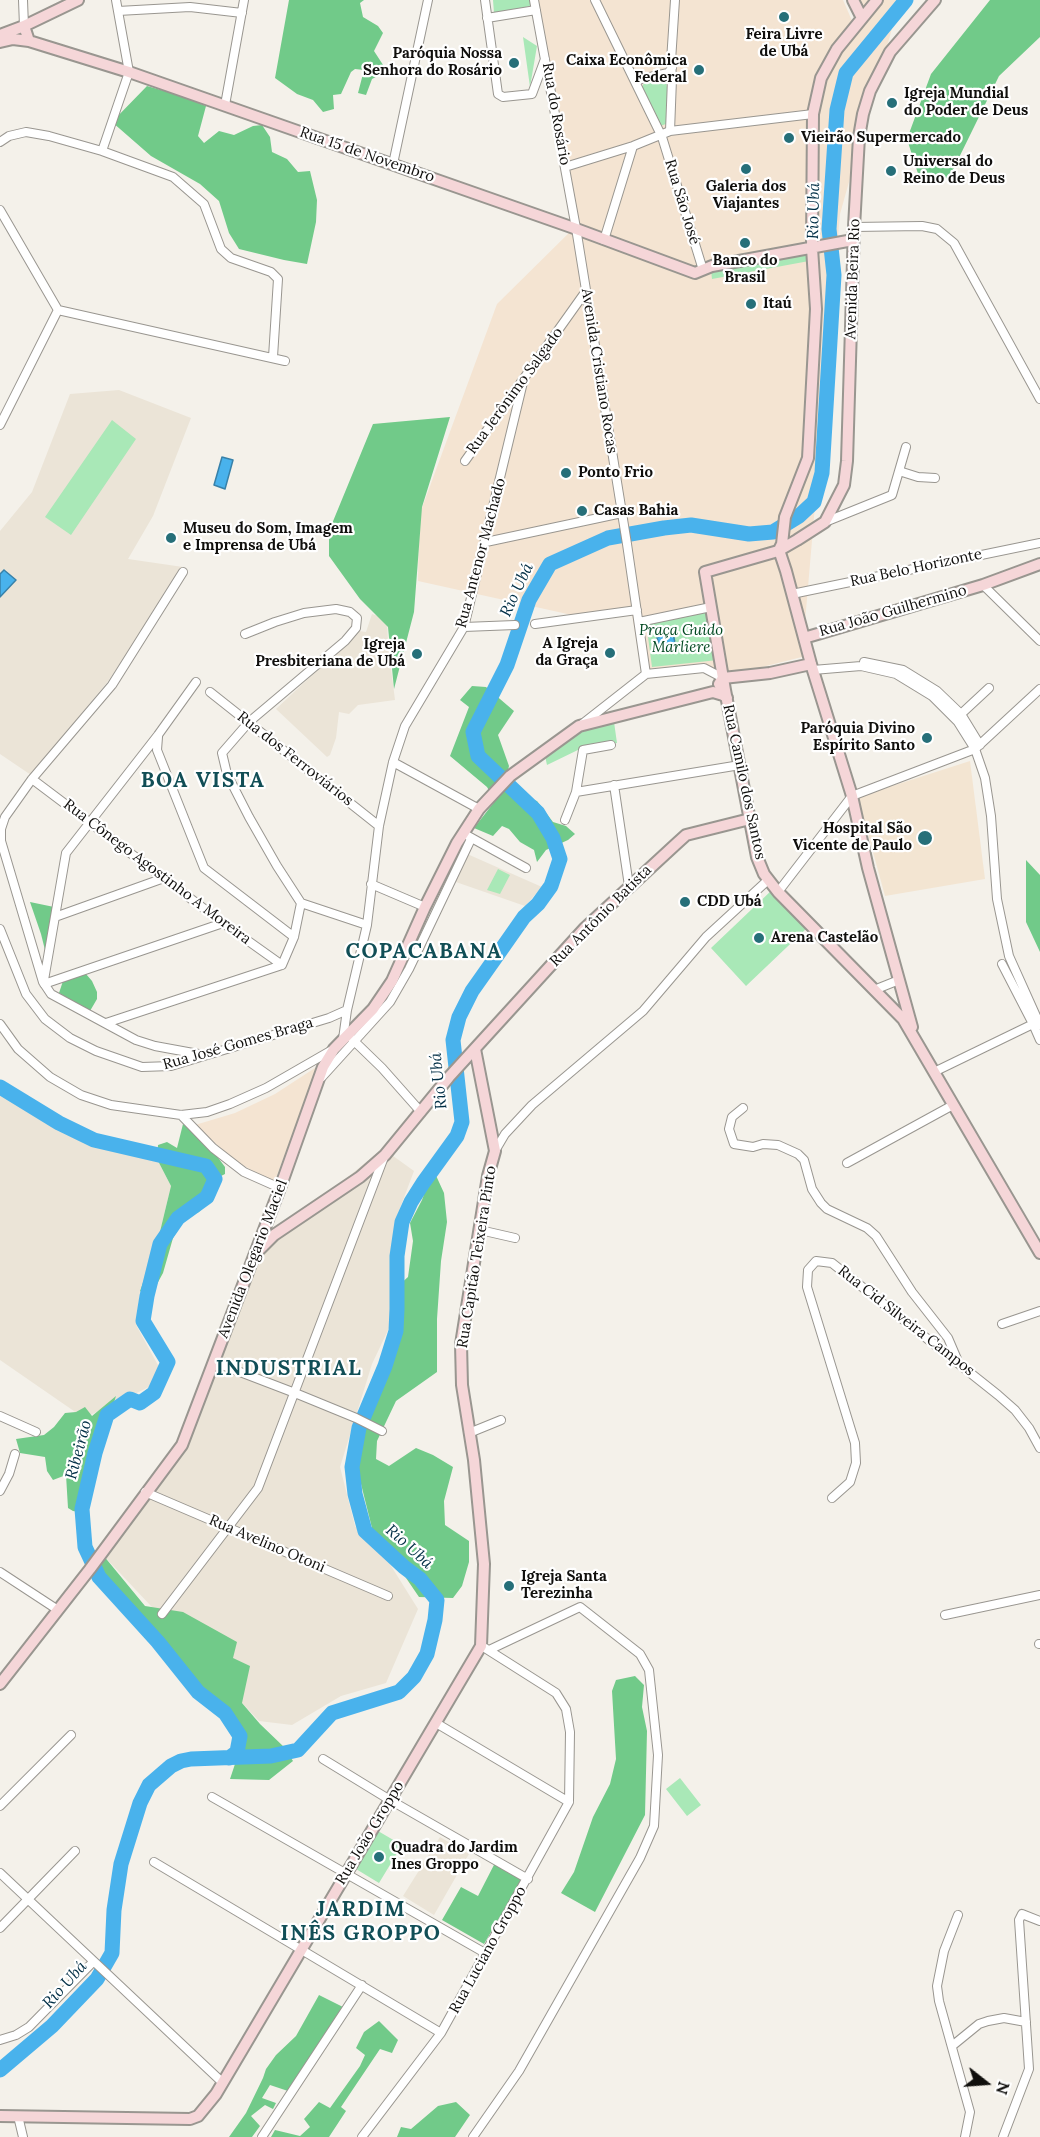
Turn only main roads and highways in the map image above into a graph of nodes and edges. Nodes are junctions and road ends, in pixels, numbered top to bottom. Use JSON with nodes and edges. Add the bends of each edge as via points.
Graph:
{"nodes":[{"id":1,"x":78,"y":0,"type":"edge"},
{"id":2,"x":853,"y":0,"type":"edge"},
{"id":3,"x":877,"y":0,"type":"edge"},
{"id":4,"x":935,"y":0,"type":"edge"},
{"id":5,"x":862,"y":18,"type":"junction"},
{"id":6,"x":24,"y":26,"type":"junction"},
{"id":7,"x":0,"y":35,"type":"edge"},
{"id":8,"x":29,"y":41,"type":"junction"},
{"id":9,"x":0,"y":42,"type":"edge"},
{"id":10,"x":848,"y":241,"type":"junction"},
{"id":11,"x":817,"y":247,"type":"junction"},
{"id":12,"x":787,"y":532,"type":"junction"},
{"id":13,"x":797,"y":540,"type":"junction"},
{"id":14,"x":774,"y":551,"type":"junction"},
{"id":15,"x":1040,"y":564,"type":"edge"},
{"id":16,"x":804,"y":638,"type":"junction"},
{"id":17,"x":812,"y":667,"type":"junction"},
{"id":18,"x":723,"y":678,"type":"junction"},
{"id":19,"x":713,"y":692,"type":"junction"},
{"id":20,"x":727,"y":698,"type":"junction"},
{"id":21,"x":750,"y":819,"type":"junction"},
{"id":22,"x":916,"y":1042,"type":"junction"},
{"id":23,"x":475,"y":1049,"type":"junction"},
{"id":24,"x":273,"y":1203,"type":"junction"},
{"id":25,"x":292,"y":1222,"type":"junction"},
{"id":26,"x":1040,"y":1253,"type":"edge"},
{"id":27,"x":254,"y":1255,"type":"junction"},
{"id":28,"x":485,"y":1648,"type":"joint"},
{"id":29,"x":0,"y":1684,"type":"edge"},
{"id":30,"x":0,"y":2116,"type":"edge"}],
"edges":[{"from":1,"to":6,"type":"main road"},
{"from":2,"to":5,"type":"main road"},
{"from":3,"to":5,"type":"main road"},
{"from":4,"to":10,"type":"main road","name":"Avenida Beira Rio","via":[[890,52],[870,91],[859,137],[854,227]]},
{"from":5,"to":11,"type":"main road","via":[[837,49],[821,78],[813,114]]},
{"from":6,"to":7,"type":"main road"},
{"from":6,"to":8,"type":"main road"},
{"from":8,"to":9,"type":"main road","name":"Rua 15 de Novembro"},
{"from":8,"to":11,"type":"main road","name":"Rua 15 de Novembro","via":[[225,105],[695,273],[712,266]]},
{"from":10,"to":11,"type":"main road"},
{"from":10,"to":13,"type":"main road","name":"Avenida Beira Rio","via":[[844,484],[825,522]]},
{"from":11,"to":12,"type":"main road","via":[[808,458],[786,515]]},
{"from":12,"to":13,"type":"main road"},
{"from":12,"to":14,"type":"main road"},
{"from":13,"to":14,"type":"main road"},
{"from":14,"to":16,"type":"main road"},
{"from":14,"to":18,"type":"main road","name":"Rua Camilo dos Santos","via":[[705,572]]},
{"from":15,"to":16,"type":"main road","name":"Rua João Guilhermino"},
{"from":16,"to":17,"type":"main road"},
{"from":17,"to":18,"type":"main road"},
{"from":17,"to":22,"type":"main road","via":[[852,796]]},
{"from":18,"to":19,"type":"main road"},
{"from":18,"to":20,"type":"main road","name":"Rua Camilo dos Santos"},
{"from":19,"to":20,"type":"main road"},
{"from":19,"to":24,"type":"main road","name":"Avenida Olegario Maciel","via":[[579,726],[510,776],[479,809],[468,835],[458,843],[424,907],[392,981],[374,1009],[334,1049],[323,1067]]},
{"from":20,"to":21,"type":"main road","name":"Rua Camilo dos Santos"},
{"from":21,"to":22,"type":"main road","name":"Rua Camilo dos Santos","via":[[757,857],[768,880],[903,1019]]},
{"from":21,"to":23,"type":"main road","name":"Rua Antônio Batista","via":[[686,835],[584,929]]},
{"from":22,"to":26,"type":"main road","name":"Rua Camilo dos Santos"},
{"from":23,"to":25,"type":"main road","name":"Rua Antônio Batista","via":[[385,1155],[325,1203]]},
{"from":23,"to":28,"type":"main road","name":"Rua Capitão Teixeira Pinto","via":[[495,1151],[461,1344],[462,1385],[484,1564]]},
{"from":24,"to":25,"type":"main road","via":[[280,1219]]},
{"from":24,"to":27,"type":"main road","name":"Avenida Olegario Maciel"},
{"from":25,"to":27,"type":"main road","name":"Rua Antônio Batista"},
{"from":27,"to":29,"type":"main road","name":"Avenida Olegario Maciel","via":[[182,1445]]},
{"from":28,"to":30,"type":"main road","name":"Rua João Groppo","via":[[436,1723],[223,2083],[198,2116]]}]}
